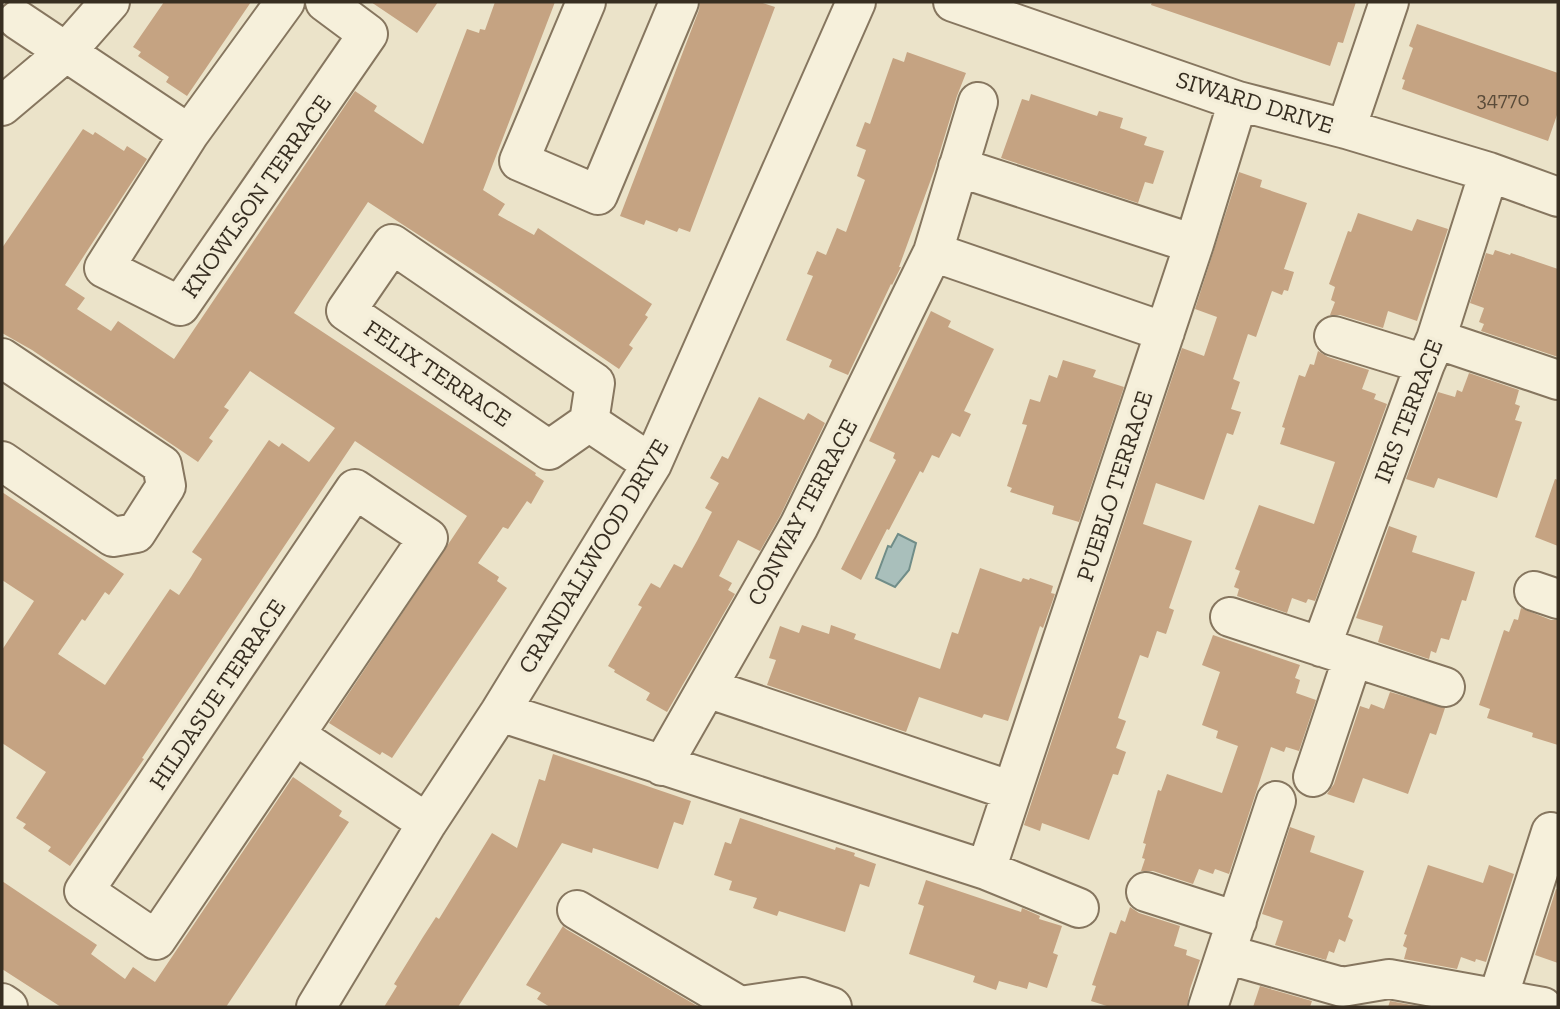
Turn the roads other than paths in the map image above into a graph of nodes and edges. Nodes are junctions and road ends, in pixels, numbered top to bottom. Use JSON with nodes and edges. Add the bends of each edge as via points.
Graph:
{"nodes":[{"id":1,"x":110,"y":2,"type":"edge"},
{"id":2,"x":285,"y":2,"type":"edge"},
{"id":3,"x":325,"y":2,"type":"edge"},
{"id":4,"x":586,"y":2,"type":"edge"},
{"id":5,"x":679,"y":2,"type":"edge"},
{"id":6,"x":856,"y":2,"type":"edge"},
{"id":7,"x":953,"y":2,"type":"edge"},
{"id":8,"x":1389,"y":2,"type":"edge"},
{"id":9,"x":11,"y":16,"type":"edge"},
{"id":10,"x":66,"y":52,"type":"junction"},
{"id":11,"x":1238,"y":101,"type":"junction"},
{"id":12,"x":978,"y":102,"type":"dead end"},
{"id":13,"x":2,"y":106,"type":"edge"},
{"id":14,"x":1346,"y":129,"type":"junction"},
{"id":15,"x":189,"y":134,"type":"junction"},
{"id":16,"x":958,"y":167,"type":"junction"},
{"id":17,"x":1489,"y":172,"type":"junction"},
{"id":18,"x":1558,"y":197,"type":"edge"},
{"id":19,"x":1194,"y":244,"type":"junction"},
{"id":20,"x":933,"y":252,"type":"junction"},
{"id":21,"x":1165,"y":332,"type":"junction"},
{"id":22,"x":1334,"y":336,"type":"dead end"},
{"id":23,"x":1430,"y":352,"type":"junction"},
{"id":24,"x":2,"y":358,"type":"edge"},
{"id":25,"x":1558,"y":380,"type":"edge"},
{"id":26,"x":589,"y":422,"type":"junction"},
{"id":27,"x":2,"y":461,"type":"edge"},
{"id":28,"x":652,"y":464,"type":"junction"},
{"id":29,"x":1230,"y":617,"type":"dead end"},
{"id":30,"x":1337,"y":652,"type":"junction"},
{"id":31,"x":1445,"y":687,"type":"dead end"},
{"id":32,"x":707,"y":688,"type":"junction"},
{"id":33,"x":500,"y":712,"type":"junction"},
{"id":34,"x":295,"y":735,"type":"junction"},
{"id":35,"x":662,"y":766,"type":"junction"},
{"id":36,"x":1313,"y":776,"type":"dead end"},
{"id":37,"x":1012,"y":791,"type":"junction"},
{"id":38,"x":1276,"y":801,"type":"dead end"},
{"id":39,"x":427,"y":823,"type":"junction"},
{"id":40,"x":1551,"y":832,"type":"dead end"},
{"id":41,"x":986,"y":870,"type":"junction"},
{"id":42,"x":1146,"y":891,"type":"dead end"},
{"id":43,"x":1079,"y":908,"type":"dead end"},
{"id":44,"x":577,"y":910,"type":"dead end"},
{"id":45,"x":1231,"y":937,"type":"junction"},
{"id":46,"x":2,"y":1003,"type":"edge"},
{"id":47,"x":1496,"y":1003,"type":"edge"},
{"id":48,"x":8,"y":1007,"type":"edge"},
{"id":49,"x":316,"y":1007,"type":"edge"},
{"id":50,"x":739,"y":1007,"type":"edge"},
{"id":51,"x":832,"y":1007,"type":"edge"},
{"id":52,"x":1208,"y":1007,"type":"edge"},
{"id":53,"x":1543,"y":1007,"type":"edge"}],
"edges":[{"from":1,"to":10,"type":"street"},
{"from":2,"to":15,"type":"street","name":"KNOWLSON TERRACE"},
{"from":3,"to":15,"type":"street","name":"KNOWLSON TERRACE","via":[[368,33],[180,306],[104,268]]},
{"from":4,"to":5,"type":"street","via":[[519,162],[598,195]]},
{"from":6,"to":28,"type":"street","name":"CRANDALLWOOD DRIVE"},
{"from":7,"to":11,"type":"street","name":"SIWARD DRIVE"},
{"from":8,"to":14,"type":"street"},
{"from":9,"to":10,"type":"street"},
{"from":10,"to":13,"type":"street"},
{"from":10,"to":15,"type":"street"},
{"from":11,"to":14,"type":"street","name":"SIWARD DRIVE"},
{"from":11,"to":19,"type":"street","name":"PUEBLO TERRACE"},
{"from":12,"to":16,"type":"street","name":"CONWAY TERRACE"},
{"from":14,"to":17,"type":"street","name":"SIWARD DRIVE"},
{"from":16,"to":19,"type":"street"},
{"from":16,"to":20,"type":"street","name":"CONWAY TERRACE"},
{"from":17,"to":18,"type":"street","name":"SIWARD DRIVE"},
{"from":17,"to":23,"type":"street","name":"IRIS TERRACE"},
{"from":19,"to":21,"type":"street","name":"PUEBLO TERRACE"},
{"from":20,"to":21,"type":"street"},
{"from":20,"to":32,"type":"street","name":"CONWAY TERRACE","via":[[799,526]]},
{"from":21,"to":37,"type":"street","name":"PUEBLO TERRACE"},
{"from":22,"to":23,"type":"street"},
{"from":23,"to":25,"type":"street"},
{"from":23,"to":30,"type":"street","name":"IRIS TERRACE"},
{"from":24,"to":27,"type":"street","via":[[162,466],[166,486],[136,533],[113,537]]},
{"from":26,"to":26,"type":"street","name":"FELIX TERRACE","via":[[595,383],[392,244],[346,311],[549,450]]},
{"from":26,"to":28,"type":"street"},
{"from":28,"to":33,"type":"street","name":"CRANDALLWOOD DRIVE"},
{"from":29,"to":30,"type":"street"},
{"from":30,"to":31,"type":"street"},
{"from":30,"to":36,"type":"street","name":"IRIS TERRACE"},
{"from":32,"to":35,"type":"street","name":"CONWAY TERRACE"},
{"from":32,"to":37,"type":"street"},
{"from":33,"to":35,"type":"street"},
{"from":33,"to":39,"type":"street","name":"CRANDALLWOOD DRIVE"},
{"from":34,"to":34,"type":"street","name":"HILDASUE TERRACE","via":[[428,538],[355,489],[84,891],[156,940]]},
{"from":34,"to":39,"type":"street"},
{"from":35,"to":41,"type":"street"},
{"from":37,"to":41,"type":"street","name":"PUEBLO TERRACE"},
{"from":38,"to":45,"type":"street"},
{"from":39,"to":49,"type":"street","name":"CRANDALLWOOD DRIVE"},
{"from":40,"to":47,"type":"street"},
{"from":41,"to":43,"type":"street"},
{"from":42,"to":45,"type":"street"},
{"from":44,"to":50,"type":"street"},
{"from":45,"to":47,"type":"street","via":[[1342,987],[1389,979]]},
{"from":45,"to":52,"type":"street"},
{"from":46,"to":48,"type":"street"},
{"from":47,"to":53,"type":"street"},
{"from":50,"to":51,"type":"street","via":[[802,997]]}]}
